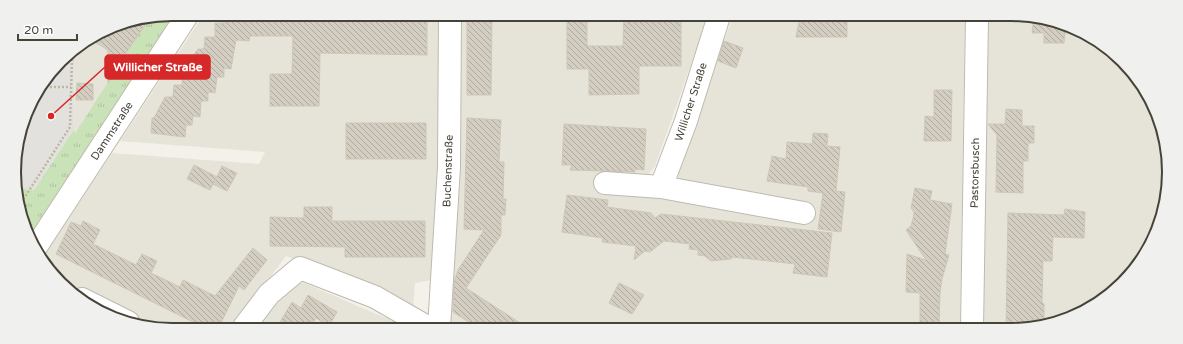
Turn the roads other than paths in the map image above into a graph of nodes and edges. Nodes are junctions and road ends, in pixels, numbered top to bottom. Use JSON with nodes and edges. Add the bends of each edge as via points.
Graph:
{"nodes":[{"id":1,"x":183,"y":21,"type":"edge"},
{"id":2,"x":450,"y":21,"type":"edge"},
{"id":3,"x":717,"y":21,"type":"edge"},
{"id":4,"x":977,"y":21,"type":"edge"},
{"id":5,"x":605,"y":183,"type":"dead end"},
{"id":6,"x":661,"y":187,"type":"junction"},
{"id":7,"x":804,"y":213,"type":"dead end"},
{"id":8,"x":39,"y":243,"type":"edge"},
{"id":9,"x":247,"y":323,"type":"edge"},
{"id":10,"x":420,"y":323,"type":"edge"},
{"id":11,"x":439,"y":323,"type":"edge"},
{"id":12,"x":972,"y":323,"type":"edge"}],
"edges":[{"from":1,"to":8,"type":"street","name":"Dammstraße"},
{"from":2,"to":11,"type":"street","name":"Buchenstraße","via":[[449,168]]},
{"from":3,"to":6,"type":"street","name":"Willicher Straße","via":[[686,121]]},
{"from":4,"to":12,"type":"street","name":"Pastorsbusch"},
{"from":5,"to":6,"type":"street"},
{"from":6,"to":7,"type":"street"},
{"from":9,"to":10,"type":"street","via":[[269,294],[300,268],[375,297]]}]}
